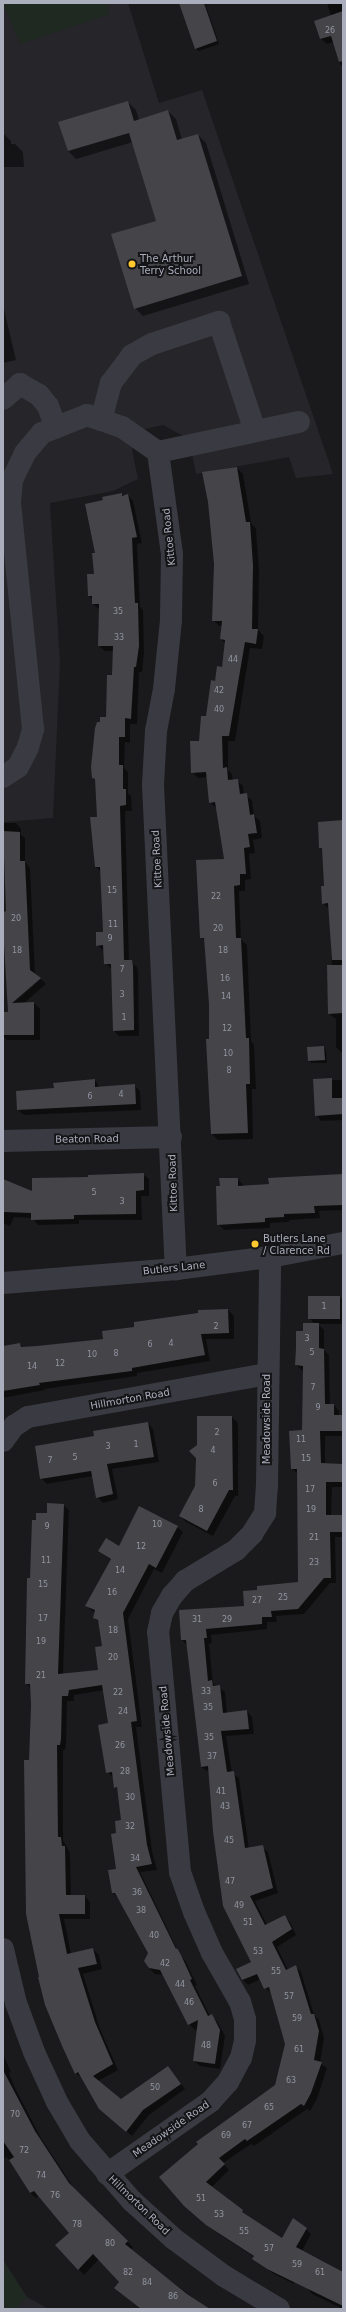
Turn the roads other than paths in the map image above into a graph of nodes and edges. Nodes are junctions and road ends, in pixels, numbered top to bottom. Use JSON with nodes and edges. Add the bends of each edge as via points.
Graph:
{"nodes":[{"id":1,"x":3,"y":399,"type":"edge"},
{"id":2,"x":101,"y":420,"type":"junction"},
{"id":3,"x":299,"y":422,"type":"dead end"},
{"id":4,"x":56,"y":428,"type":"junction"},
{"id":5,"x":255,"y":431,"type":"junction"},
{"id":6,"x":158,"y":452,"type":"junction"},
{"id":7,"x":7,"y":476,"type":"edge"},
{"id":8,"x":3,"y":777,"type":"edge"},
{"id":9,"x":171,"y":1137,"type":"junction"},
{"id":10,"x":3,"y":1141,"type":"edge"},
{"id":11,"x":343,"y":1243,"type":"edge"},
{"id":12,"x":270,"y":1257,"type":"junction"},
{"id":13,"x":176,"y":1269,"type":"junction"},
{"id":14,"x":3,"y":1283,"type":"edge"},
{"id":15,"x":267,"y":1374,"type":"junction"},
{"id":16,"x":3,"y":1441,"type":"edge"},
{"id":17,"x":3,"y":1950,"type":"edge"},
{"id":18,"x":107,"y":2174,"type":"junction"},
{"id":19,"x":279,"y":2309,"type":"edge"}],
"edges":[{"from":1,"to":4,"type":"street","via":[[20,384],[39,395],[48,406]]},
{"from":2,"to":4,"type":"street","via":[[87,415]]},
{"from":2,"to":5,"type":"street","via":[[111,383],[132,355],[152,344],[219,322]]},
{"from":2,"to":6,"type":"street","via":[[122,427]]},
{"from":3,"to":5,"type":"street"},
{"from":4,"to":7,"type":"street","via":[[42,434]]},
{"from":5,"to":6,"type":"street"},
{"from":6,"to":9,"type":"street","name":"Kittoe Road","via":[[172,554],[170,628],[153,765]]},
{"from":7,"to":8,"type":"street","via":[[33,729],[18,767]]},
{"from":9,"to":10,"type":"street","name":"Beaton Road"},
{"from":9,"to":13,"type":"street","name":"Kittoe Road"},
{"from":11,"to":12,"type":"street","name":"Butlers Lane"},
{"from":12,"to":13,"type":"street","name":"Butlers Lane"},
{"from":12,"to":15,"type":"street","name":"Meadowside Road"},
{"from":13,"to":14,"type":"street","name":"Butlers Lane"},
{"from":15,"to":16,"type":"street","name":"Hillmorton Road","via":[[28,1417],[14,1426]]},
{"from":15,"to":18,"type":"street","name":"Meadowside Road","via":[[265,1513],[252,1534],[236,1550],[185,1581],[162,1613],[158,1632],[180,1872],[194,1912],[246,2019],[241,2058],[228,2082],[210,2102]]},
{"from":17,"to":18,"type":"street","name":"Hillmorton Road","via":[[16,2004],[57,2102],[72,2128]]},
{"from":18,"to":19,"type":"street","name":"Hillmorton Road","via":[[174,2239],[224,2276]]}]}
